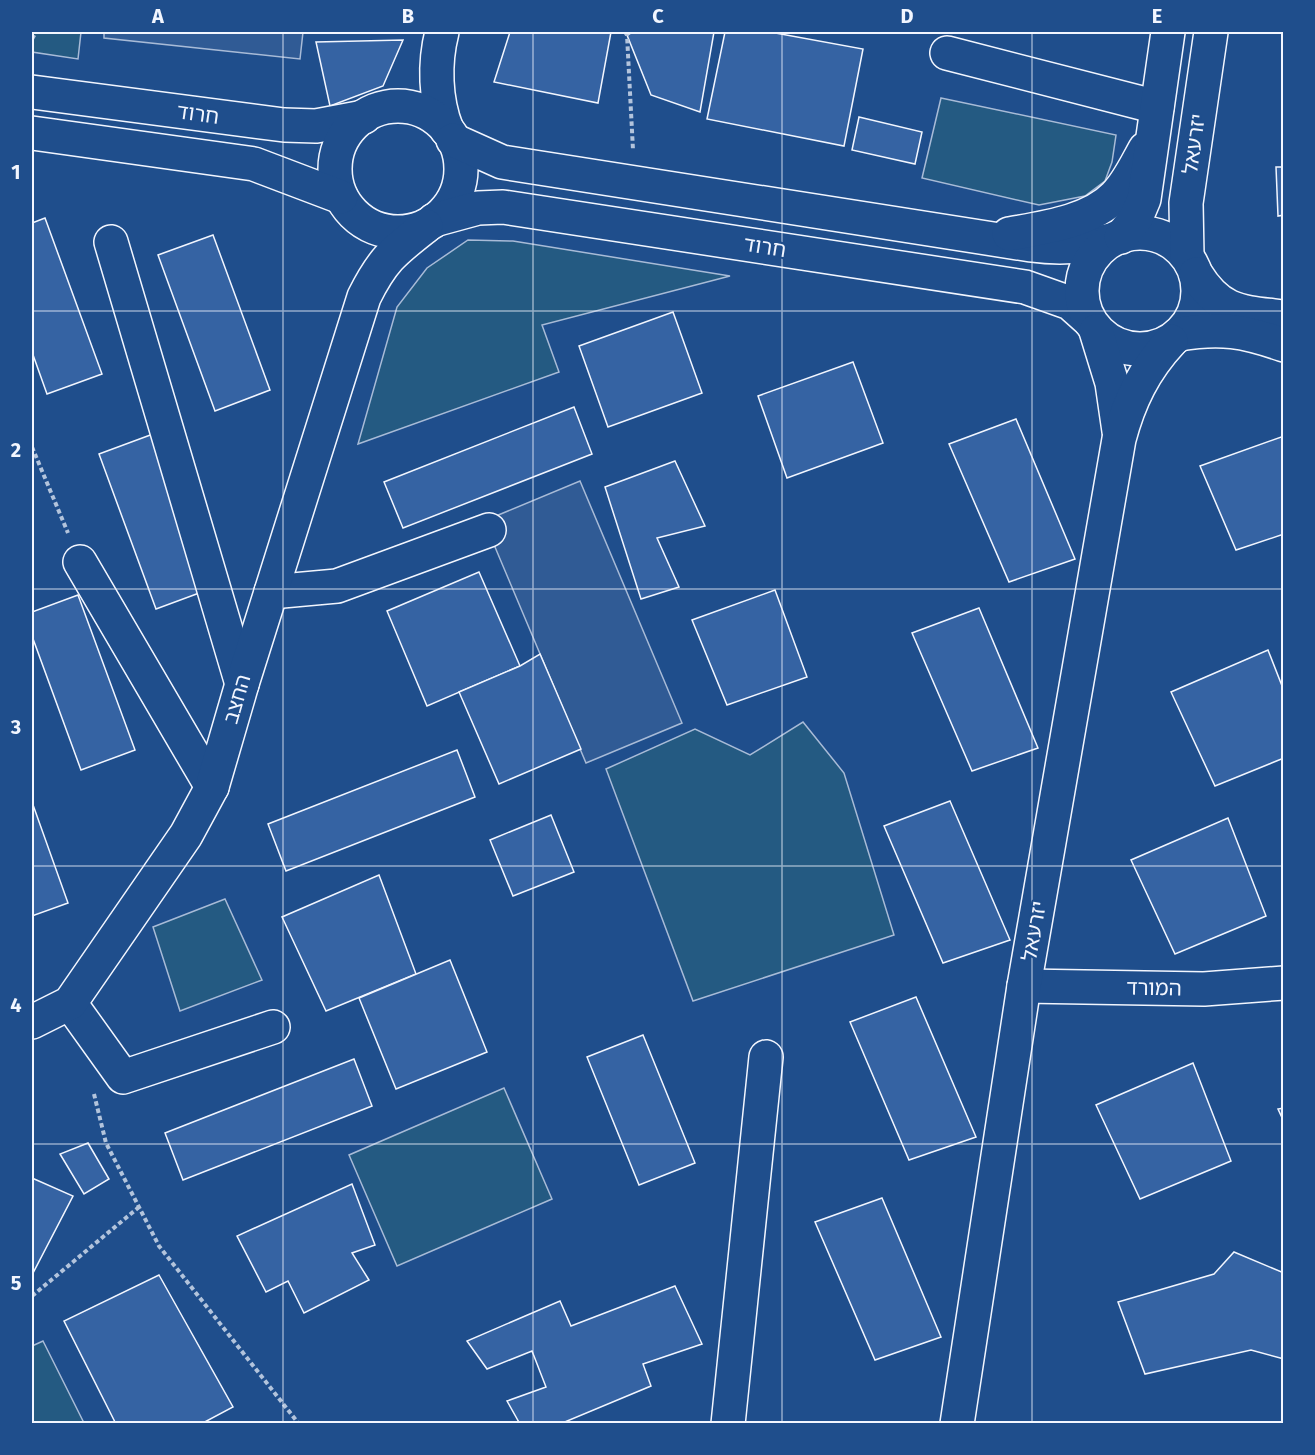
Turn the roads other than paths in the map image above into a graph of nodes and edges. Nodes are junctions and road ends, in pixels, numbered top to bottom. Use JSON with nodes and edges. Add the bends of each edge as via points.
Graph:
{"nodes":[{"id":1,"x":1168,"y":32,"type":"edge"},
{"id":2,"x":1211,"y":32,"type":"edge"},
{"id":3,"x":442,"y":35,"type":"edge"},
{"id":4,"x":947,"y":53,"type":"dead end"},
{"id":5,"x":32,"y":92,"type":"edge"},
{"id":6,"x":372,"y":113,"type":"junction"},
{"id":7,"x":1155,"y":121,"type":"junction"},
{"id":8,"x":32,"y":133,"type":"edge"},
{"id":9,"x":450,"y":135,"type":"junction"},
{"id":10,"x":345,"y":204,"type":"junction"},
{"id":11,"x":430,"y":223,"type":"junction"},
{"id":12,"x":987,"y":238,"type":"junction"},
{"id":13,"x":1116,"y":238,"type":"junction"},
{"id":14,"x":111,"y":242,"type":"dead end"},
{"id":15,"x":1192,"y":265,"type":"junction"},
{"id":16,"x":1284,"y":317,"type":"edge"},
{"id":17,"x":355,"y":324,"type":"junction"},
{"id":18,"x":1093,"y":326,"type":"junction"},
{"id":19,"x":1175,"y":338,"type":"junction"},
{"id":20,"x":1284,"y":345,"type":"edge"},
{"id":21,"x":1119,"y":439,"type":"junction"},
{"id":22,"x":489,"y":530,"type":"dead end"},
{"id":23,"x":80,"y":562,"type":"road end"},
{"id":24,"x":271,"y":592,"type":"junction"},
{"id":25,"x":242,"y":684,"type":"junction"},
{"id":26,"x":212,"y":787,"type":"junction"},
{"id":27,"x":1284,"y":983,"type":"edge"},
{"id":28,"x":1024,"y":986,"type":"junction"},
{"id":29,"x":70,"y":1003,"type":"junction"},
{"id":30,"x":32,"y":1022,"type":"edge"},
{"id":31,"x":273,"y":1027,"type":"dead end"},
{"id":32,"x":766,"y":1057,"type":"dead end"},
{"id":33,"x":728,"y":1424,"type":"edge"},
{"id":34,"x":957,"y":1424,"type":"edge"}],
"edges":[{"from":1,"to":7,"type":"street","name":"יזרעאל"},
{"from":2,"to":15,"type":"street","name":"יזרעאל","via":[[1186,203]]},
{"from":3,"to":6,"type":"street","via":[[413,82]]},
{"from":3,"to":9,"type":"street","via":[[437,87],[440,110]]},
{"from":4,"to":7,"type":"street"},
{"from":5,"to":6,"type":"street","name":"חרוד","via":[[284,125],[316,126]]},
{"from":6,"to":9,"type":"street","via":[[392,106],[414,108],[431,116]]},
{"from":6,"to":10,"type":"street","via":[[353,124],[340,142],[334,171]]},
{"from":7,"to":12,"type":"street","via":[[1131,175],[1114,198],[1094,211],[1037,229]]},
{"from":7,"to":13,"type":"street","name":"יזרעאל","via":[[1144,199],[1136,218]]},
{"from":8,"to":10,"type":"street","name":"חרוד","via":[[254,164]]},
{"from":9,"to":11,"type":"street","via":[[458,149],[461,171],[457,192],[444,213]]},
{"from":9,"to":12,"type":"street","name":"חרוד","via":[[502,162]]},
{"from":10,"to":11,"type":"street","via":[[368,225],[382,231],[404,233]]},
{"from":10,"to":17,"type":"street","name":"החצב","via":[[358,239],[362,289]]},
{"from":11,"to":17,"type":"street","name":"החצב","via":[[379,266]]},
{"from":11,"to":18,"type":"street","name":"חרוד","via":[[478,208],[503,207],[1025,287],[1070,303]]},
{"from":12,"to":13,"type":"street","name":"חרוד","via":[[1060,249]]},
{"from":13,"to":15,"type":"street","via":[[1130,233],[1151,234],[1172,242]]},
{"from":13,"to":18,"type":"street","via":[[1095,253],[1084,270],[1081,294]]},
{"from":14,"to":25,"type":"street"},
{"from":15,"to":16,"type":"street","via":[[1209,296],[1226,306]]},
{"from":15,"to":19,"type":"street","via":[[1198,295],[1194,314]]},
{"from":17,"to":24,"type":"street","name":"החצב"},
{"from":18,"to":19,"type":"street","via":[[1113,344],[1132,349],[1152,349]]},
{"from":18,"to":21,"type":"street","name":"יזרעאל","via":[[1112,383]]},
{"from":19,"to":20,"type":"street","via":[[1211,329],[1235,331]]},
{"from":19,"to":21,"type":"street","name":"יזרעאל","via":[[1140,381]]},
{"from":21,"to":28,"type":"street","name":"יזרעאל"},
{"from":22,"to":24,"type":"street","via":[[337,586]]},
{"from":23,"to":26,"type":"street"},
{"from":24,"to":25,"type":"street","name":"החצב"},
{"from":25,"to":26,"type":"street","name":"החצב"},
{"from":26,"to":29,"type":"street","name":"החצב","via":[[186,835]]},
{"from":27,"to":28,"type":"street","name":"המורד","via":[[1204,989]]},
{"from":28,"to":34,"type":"street","name":"יזרעאל"},
{"from":29,"to":30,"type":"street","name":"החצב"},
{"from":29,"to":31,"type":"street","via":[[123,1077]]},
{"from":32,"to":33,"type":"street"}]}
